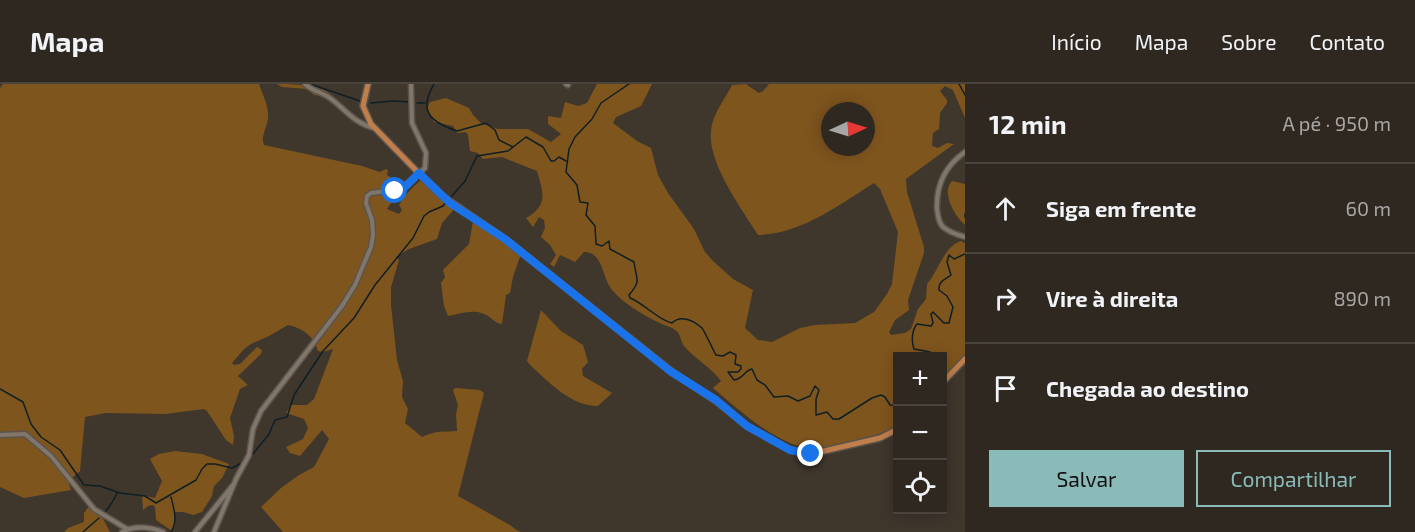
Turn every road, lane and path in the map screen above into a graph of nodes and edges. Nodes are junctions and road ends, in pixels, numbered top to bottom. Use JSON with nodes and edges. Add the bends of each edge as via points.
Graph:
{"nodes":[{"id":1,"x":305,"y":84,"type":"edge"},
{"id":2,"x":368,"y":84,"type":"edge"},
{"id":3,"x":411,"y":84,"type":"edge"},
{"id":4,"x":374,"y":129,"type":"junction"},
{"id":5,"x":965,"y":152,"type":"edge"},
{"id":6,"x":419,"y":173,"type":"junction"},
{"id":7,"x":965,"y":237,"type":"edge"},
{"id":8,"x":965,"y":359,"type":"edge"},
{"id":9,"x":947,"y":378,"type":"edge"},
{"id":10,"x":893,"y":431,"type":"edge"},
{"id":11,"x":0,"y":435,"type":"edge"},
{"id":12,"x":235,"y":483,"type":"junction"},
{"id":13,"x":125,"y":531,"type":"edge"},
{"id":14,"x":163,"y":532,"type":"edge"},
{"id":15,"x":195,"y":532,"type":"edge"},
{"id":16,"x":214,"y":532,"type":"edge"}],
"edges":[{"from":1,"to":4,"type":"street","via":[[327,96],[356,121]]},
{"from":2,"to":4,"type":"main road","via":[[363,106]]},
{"from":3,"to":6,"type":"street","via":[[412,123],[427,156],[425,168]]},
{"from":4,"to":6,"type":"main road"},
{"from":5,"to":7,"type":"street","via":[[943,175],[937,206],[943,226]]},
{"from":6,"to":10,"type":"main road","via":[[450,203],[505,239],[670,371],[770,440],[811,454],[880,438]]},
{"from":6,"to":12,"type":"street","via":[[401,189],[367,196],[373,235],[363,269],[342,306],[261,411],[249,455]]},
{"from":8,"to":9,"type":"main road"},
{"from":11,"to":13,"type":"street","via":[[25,434],[51,456],[94,509]]},
{"from":12,"to":15,"type":"street"},
{"from":12,"to":16,"type":"street"},
{"from":13,"to":14,"type":"street","via":[[143,528]]}]}
